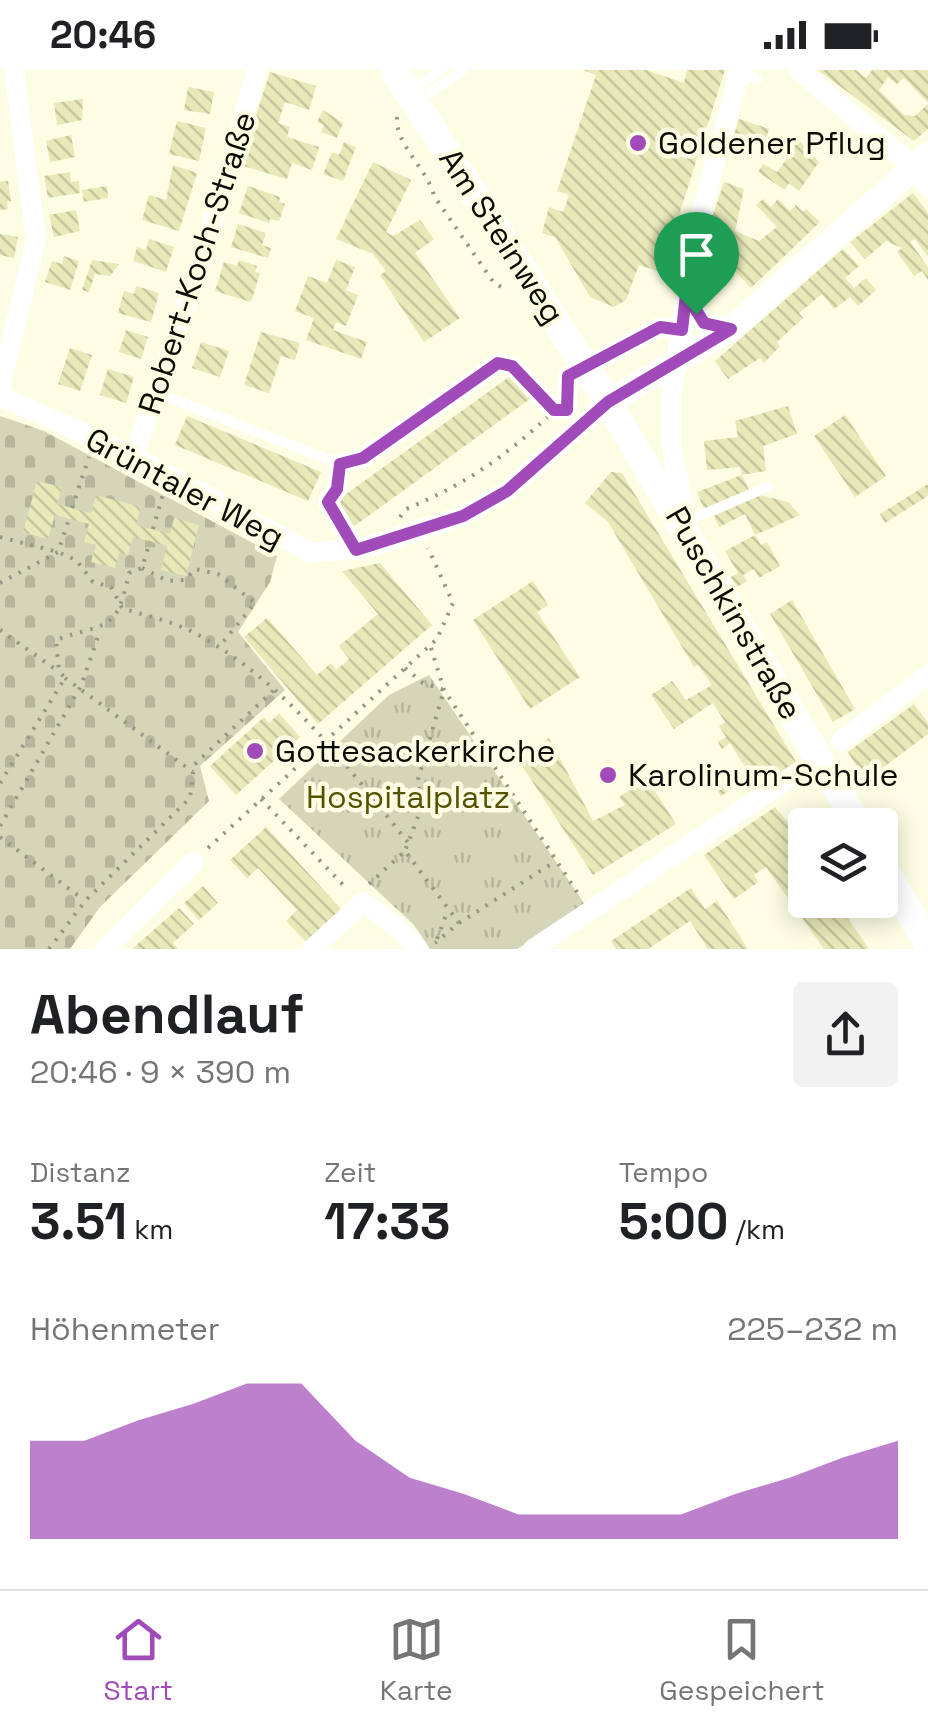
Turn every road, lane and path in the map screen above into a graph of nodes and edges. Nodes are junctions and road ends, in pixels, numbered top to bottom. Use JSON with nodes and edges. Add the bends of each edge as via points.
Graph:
{"nodes":[{"id":1,"x":14,"y":70,"type":"edge"},
{"id":2,"x":257,"y":70,"type":"edge"},
{"id":3,"x":442,"y":70,"type":"edge"},
{"id":4,"x":464,"y":70,"type":"edge"},
{"id":5,"x":798,"y":70,"type":"edge"},
{"id":6,"x":746,"y":74,"type":"edge"},
{"id":7,"x":404,"y":93,"type":"edge"},
{"id":8,"x":923,"y":170,"type":"edge"},
{"id":9,"x":686,"y":294,"type":"junction"},
{"id":10,"x":520,"y":296,"type":"dead end"},
{"id":11,"x":731,"y":329,"type":"junction"},
{"id":12,"x":682,"y":330,"type":"junction"},
{"id":13,"x":677,"y":360,"type":"junction"},
{"id":14,"x":498,"y":363,"type":"joint"},
{"id":15,"x":576,"y":371,"type":"junction"},
{"id":16,"x":0,"y":393,"type":"edge"},
{"id":17,"x":157,"y":393,"type":"junction"},
{"id":18,"x":608,"y":402,"type":"junction"},
{"id":19,"x":554,"y":410,"type":"junction"},
{"id":20,"x":573,"y":418,"type":"junction"},
{"id":21,"x":95,"y":439,"type":"junction"},
{"id":22,"x":134,"y":456,"type":"junction"},
{"id":23,"x":340,"y":464,"type":"junction"},
{"id":24,"x":168,"y":475,"type":"junction"},
{"id":25,"x":768,"y":487,"type":"dead end"},
{"id":26,"x":72,"y":508,"type":"dead end"},
{"id":27,"x":70,"y":519,"type":"dead end"},
{"id":28,"x":393,"y":527,"type":"dead end"},
{"id":29,"x":687,"y":528,"type":"junction"},
{"id":30,"x":153,"y":529,"type":"dead end"},
{"id":31,"x":421,"y":532,"type":"junction"},
{"id":32,"x":0,"y":537,"type":"edge"},
{"id":33,"x":150,"y":542,"type":"dead end"},
{"id":34,"x":366,"y":548,"type":"junction"},
{"id":35,"x":58,"y":552,"type":"junction"},
{"id":36,"x":142,"y":568,"type":"junction"},
{"id":37,"x":0,"y":583,"type":"edge"},
{"id":38,"x":122,"y":608,"type":"junction"},
{"id":39,"x":0,"y":630,"type":"edge"},
{"id":40,"x":100,"y":630,"type":"junction"},
{"id":41,"x":430,"y":646,"type":"junction"},
{"id":42,"x":219,"y":647,"type":"junction"},
{"id":43,"x":405,"y":668,"type":"junction"},
{"id":44,"x":59,"y":672,"type":"junction"},
{"id":45,"x":928,"y":675,"type":"edge"},
{"id":46,"x":65,"y":678,"type":"junction"},
{"id":47,"x":81,"y":686,"type":"junction"},
{"id":48,"x":276,"y":688,"type":"junction"},
{"id":49,"x":444,"y":690,"type":"junction"},
{"id":50,"x":326,"y":739,"type":"junction"},
{"id":51,"x":830,"y":750,"type":"junction"},
{"id":52,"x":194,"y":772,"type":"junction"},
{"id":53,"x":0,"y":783,"type":"edge"},
{"id":54,"x":260,"y":798,"type":"junction"},
{"id":55,"x":852,"y":808,"type":"edge"},
{"id":56,"x":0,"y":826,"type":"edge"},
{"id":57,"x":0,"y":836,"type":"edge"},
{"id":58,"x":408,"y":848,"type":"junction"},
{"id":59,"x":558,"y":860,"type":"junction"},
{"id":60,"x":194,"y":862,"type":"joint"},
{"id":61,"x":368,"y":886,"type":"dead end"},
{"id":62,"x":898,"y":896,"type":"edge"},
{"id":63,"x":355,"y":898,"type":"dead end"},
{"id":64,"x":86,"y":901,"type":"junction"},
{"id":65,"x":448,"y":910,"type":"junction"},
{"id":66,"x":590,"y":912,"type":"junction"},
{"id":67,"x":459,"y":923,"type":"junction"},
{"id":68,"x":923,"y":943,"type":"edge"},
{"id":69,"x":427,"y":945,"type":"edge"},
{"id":70,"x":49,"y":949,"type":"edge"},
{"id":71,"x":105,"y":949,"type":"edge"},
{"id":72,"x":312,"y":949,"type":"edge"},
{"id":73,"x":428,"y":949,"type":"edge"},
{"id":74,"x":534,"y":949,"type":"edge"}],
"edges":[{"from":1,"to":16,"type":"street","via":[[36,239]]},
{"from":2,"to":17,"type":"street","name":"Robert-Koch-Straße"},
{"from":3,"to":7,"type":"lane"},
{"from":4,"to":7,"type":"lane"},
{"from":5,"to":8,"type":"street"},
{"from":6,"to":9,"type":"street","via":[[695,238]]},
{"from":7,"to":10,"type":"path","via":[[396,130],[494,284]]},
{"from":7,"to":15,"type":"main road","name":"Am Steinweg"},
{"from":8,"to":11,"type":"street"},
{"from":9,"to":11,"type":"street","via":[[704,323]]},
{"from":9,"to":12,"type":"street"},
{"from":11,"to":13,"type":"street"},
{"from":12,"to":13,"type":"street"},
{"from":12,"to":15,"type":"path","via":[[660,327]]},
{"from":13,"to":18,"type":"street"},
{"from":13,"to":29,"type":"street","via":[[670,443]]},
{"from":14,"to":19,"type":"path","via":[[512,366]]},
{"from":14,"to":23,"type":"lane","via":[[363,458]]},
{"from":15,"to":18,"type":"main road","name":"Am Steinweg"},
{"from":15,"to":20,"type":"path"},
{"from":16,"to":21,"type":"street","name":"Grüntaler Weg"},
{"from":17,"to":22,"type":"street","name":"Robert-Koch-Straße"},
{"from":17,"to":23,"type":"lane"},
{"from":18,"to":20,"type":"street","name":"Grüntaler Weg"},
{"from":18,"to":29,"type":"main road","name":"Puschkinstraße"},
{"from":19,"to":20,"type":"path"},
{"from":19,"to":28,"type":"path","via":[[509,453],[464,485],[406,508]]},
{"from":20,"to":31,"type":"street","name":"Grüntaler Weg","via":[[507,491]]},
{"from":21,"to":22,"type":"street","name":"Grüntaler Weg"},
{"from":21,"to":26,"type":"path"},
{"from":22,"to":24,"type":"street","name":"Grüntaler Weg"},
{"from":23,"to":34,"type":"path","via":[[328,502]]},
{"from":24,"to":30,"type":"path"},
{"from":24,"to":34,"type":"street","name":"Grüntaler Weg","via":[[312,554]]},
{"from":25,"to":29,"type":"lane"},
{"from":27,"to":35,"type":"path"},
{"from":29,"to":51,"type":"main road","name":"Puschkinstraße"},
{"from":31,"to":34,"type":"street","name":"Grüntaler Weg"},
{"from":31,"to":41,"type":"path","via":[[453,603]]},
{"from":32,"to":35,"type":"path"},
{"from":33,"to":36,"type":"path"},
{"from":35,"to":37,"type":"path"},
{"from":35,"to":38,"type":"path","via":[[76,560],[93,582],[111,587]]},
{"from":36,"to":38,"type":"path","via":[[129,573]]},
{"from":36,"to":42,"type":"path","via":[[168,581],[185,580],[195,570],[218,574],[256,603]]},
{"from":38,"to":40,"type":"path"},
{"from":38,"to":42,"type":"path"},
{"from":39,"to":44,"type":"path"},
{"from":40,"to":44,"type":"path","via":[[56,640]]},
{"from":40,"to":47,"type":"path"},
{"from":41,"to":43,"type":"path"},
{"from":41,"to":49,"type":"path"},
{"from":42,"to":48,"type":"path"},
{"from":43,"to":49,"type":"path"},
{"from":43,"to":50,"type":"path"},
{"from":44,"to":46,"type":"path"},
{"from":45,"to":51,"type":"street"},
{"from":46,"to":47,"type":"path"},
{"from":46,"to":53,"type":"path"},
{"from":47,"to":52,"type":"path"},
{"from":47,"to":56,"type":"path"},
{"from":48,"to":50,"type":"path"},
{"from":48,"to":52,"type":"path","via":[[194,764]]},
{"from":49,"to":58,"type":"path","via":[[417,783],[424,801]]},
{"from":49,"to":59,"type":"path"},
{"from":50,"to":54,"type":"path"},
{"from":50,"to":58,"type":"path"},
{"from":51,"to":55,"type":"main road","name":"Puschkinstraße"},
{"from":51,"to":66,"type":"street"},
{"from":52,"to":64,"type":"path","via":[[190,798]]},
{"from":54,"to":60,"type":"path"},
{"from":54,"to":63,"type":"path"},
{"from":57,"to":64,"type":"path"},
{"from":58,"to":61,"type":"path"},
{"from":58,"to":65,"type":"path"},
{"from":59,"to":66,"type":"path"},
{"from":59,"to":67,"type":"path"},
{"from":60,"to":71,"type":"street"},
{"from":62,"to":68,"type":"main road"},
{"from":64,"to":70,"type":"path"},
{"from":65,"to":67,"type":"path"},
{"from":65,"to":69,"type":"path"},
{"from":66,"to":74,"type":"street"},
{"from":67,"to":69,"type":"path"},
{"from":69,"to":72,"type":"street","via":[[363,902]]},
{"from":69,"to":73,"type":"path"}]}
